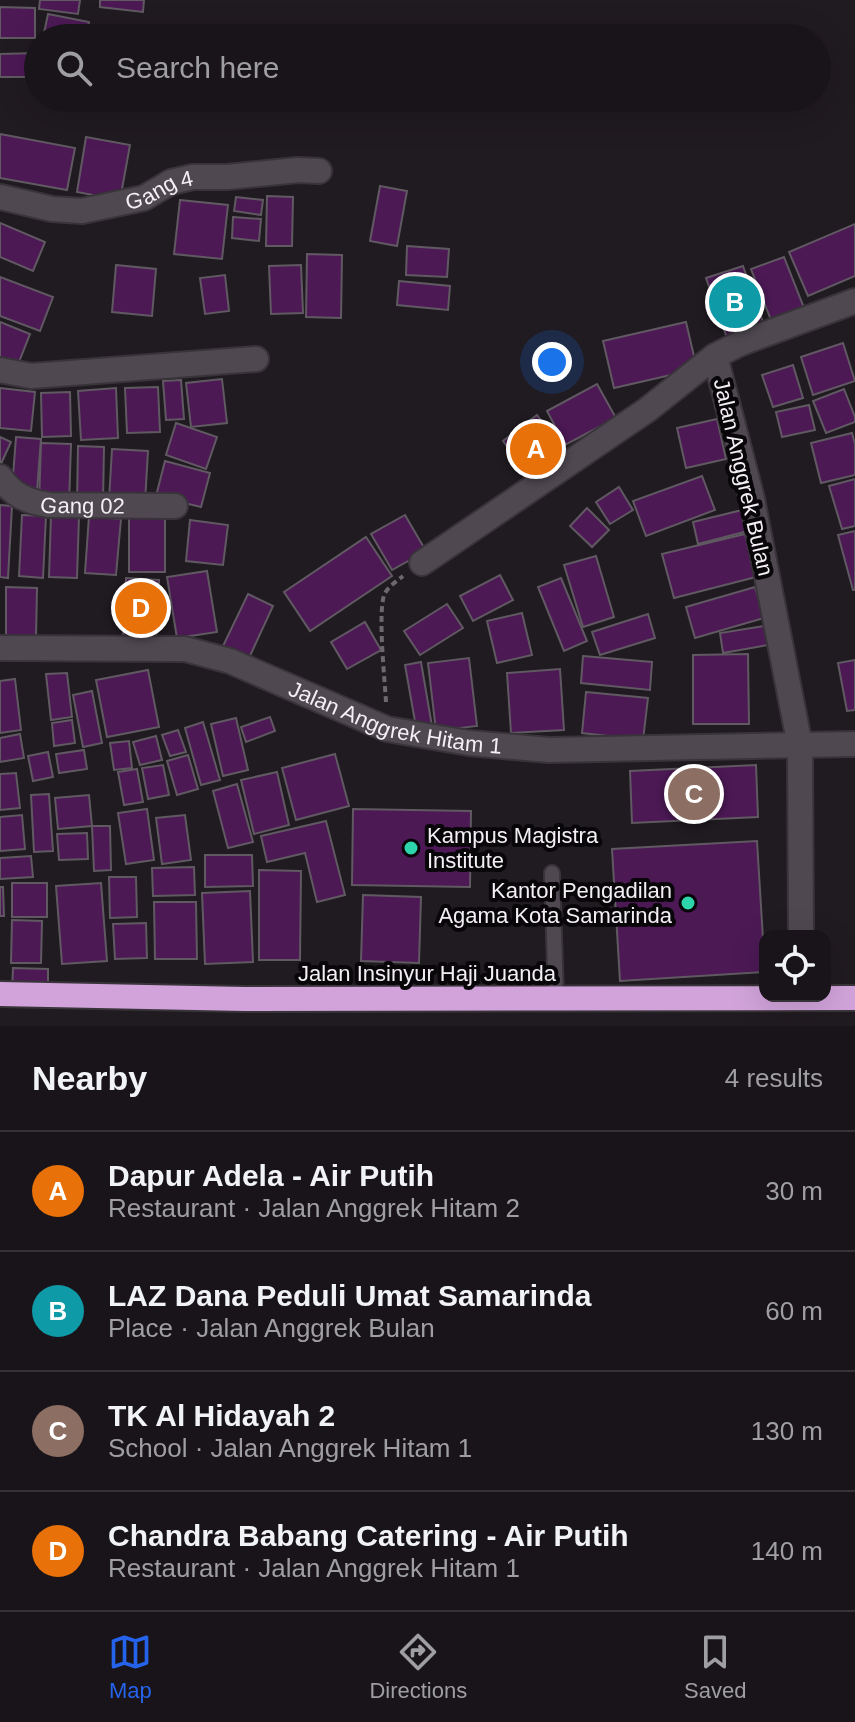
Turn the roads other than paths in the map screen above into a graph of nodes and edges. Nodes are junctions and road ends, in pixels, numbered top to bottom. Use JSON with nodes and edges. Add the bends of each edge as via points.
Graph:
{"nodes":[{"id":1,"x":319,"y":171,"type":"dead end"},
{"id":2,"x":0,"y":197,"type":"edge"},
{"id":3,"x":855,"y":304,"type":"edge"},
{"id":4,"x":715,"y":356,"type":"junction"},
{"id":5,"x":256,"y":359,"type":"dead end"},
{"id":6,"x":0,"y":370,"type":"edge"},
{"id":7,"x":0,"y":477,"type":"edge"},
{"id":8,"x":175,"y":506,"type":"dead end"},
{"id":9,"x":422,"y":563,"type":"road end"},
{"id":10,"x":0,"y":648,"type":"edge"},
{"id":11,"x":855,"y":744,"type":"edge"},
{"id":12,"x":800,"y":746,"type":"junction"},
{"id":13,"x":552,"y":873,"type":"dead end"},
{"id":14,"x":801,"y":930,"type":"edge"},
{"id":15,"x":0,"y":994,"type":"edge"},
{"id":16,"x":759,"y":997,"type":"edge"},
{"id":17,"x":556,"y":998,"type":"junction"},
{"id":18,"x":831,"y":998,"type":"edge"},
{"id":19,"x":855,"y":998,"type":"edge"}],
"edges":[{"from":1,"to":2,"type":"street","name":"Gang 4","via":[[193,177],[171,182],[144,198],[82,211]]},
{"from":3,"to":4,"type":"street","name":"Jalan Anggrek Bulan"},
{"from":4,"to":9,"type":"street","via":[[647,410]]},
{"from":4,"to":12,"type":"street","name":"Jalan Anggrek Bulan","via":[[752,499]]},
{"from":5,"to":6,"type":"street","via":[[31,376]]},
{"from":7,"to":8,"type":"street","name":"Gang 02","via":[[6,487],[33,503]]},
{"from":10,"to":12,"type":"street","name":"Jalan Anggrek Hitam 1","via":[[206,653],[387,729],[469,743],[549,750]]},
{"from":11,"to":12,"type":"street","name":"Jalan Anggrek Hitam 1"},
{"from":12,"to":14,"type":"street","name":"Jalan Anggrek Bulan"},
{"from":13,"to":17,"type":"lane"},
{"from":15,"to":17,"type":"highway","name":"Jalan Insinyur Haji Juanda"},
{"from":16,"to":17,"type":"highway","name":"Jalan Insinyur Haji Juanda"},
{"from":18,"to":19,"type":"highway","name":"Jalan Insinyur Haji Juanda"}]}
